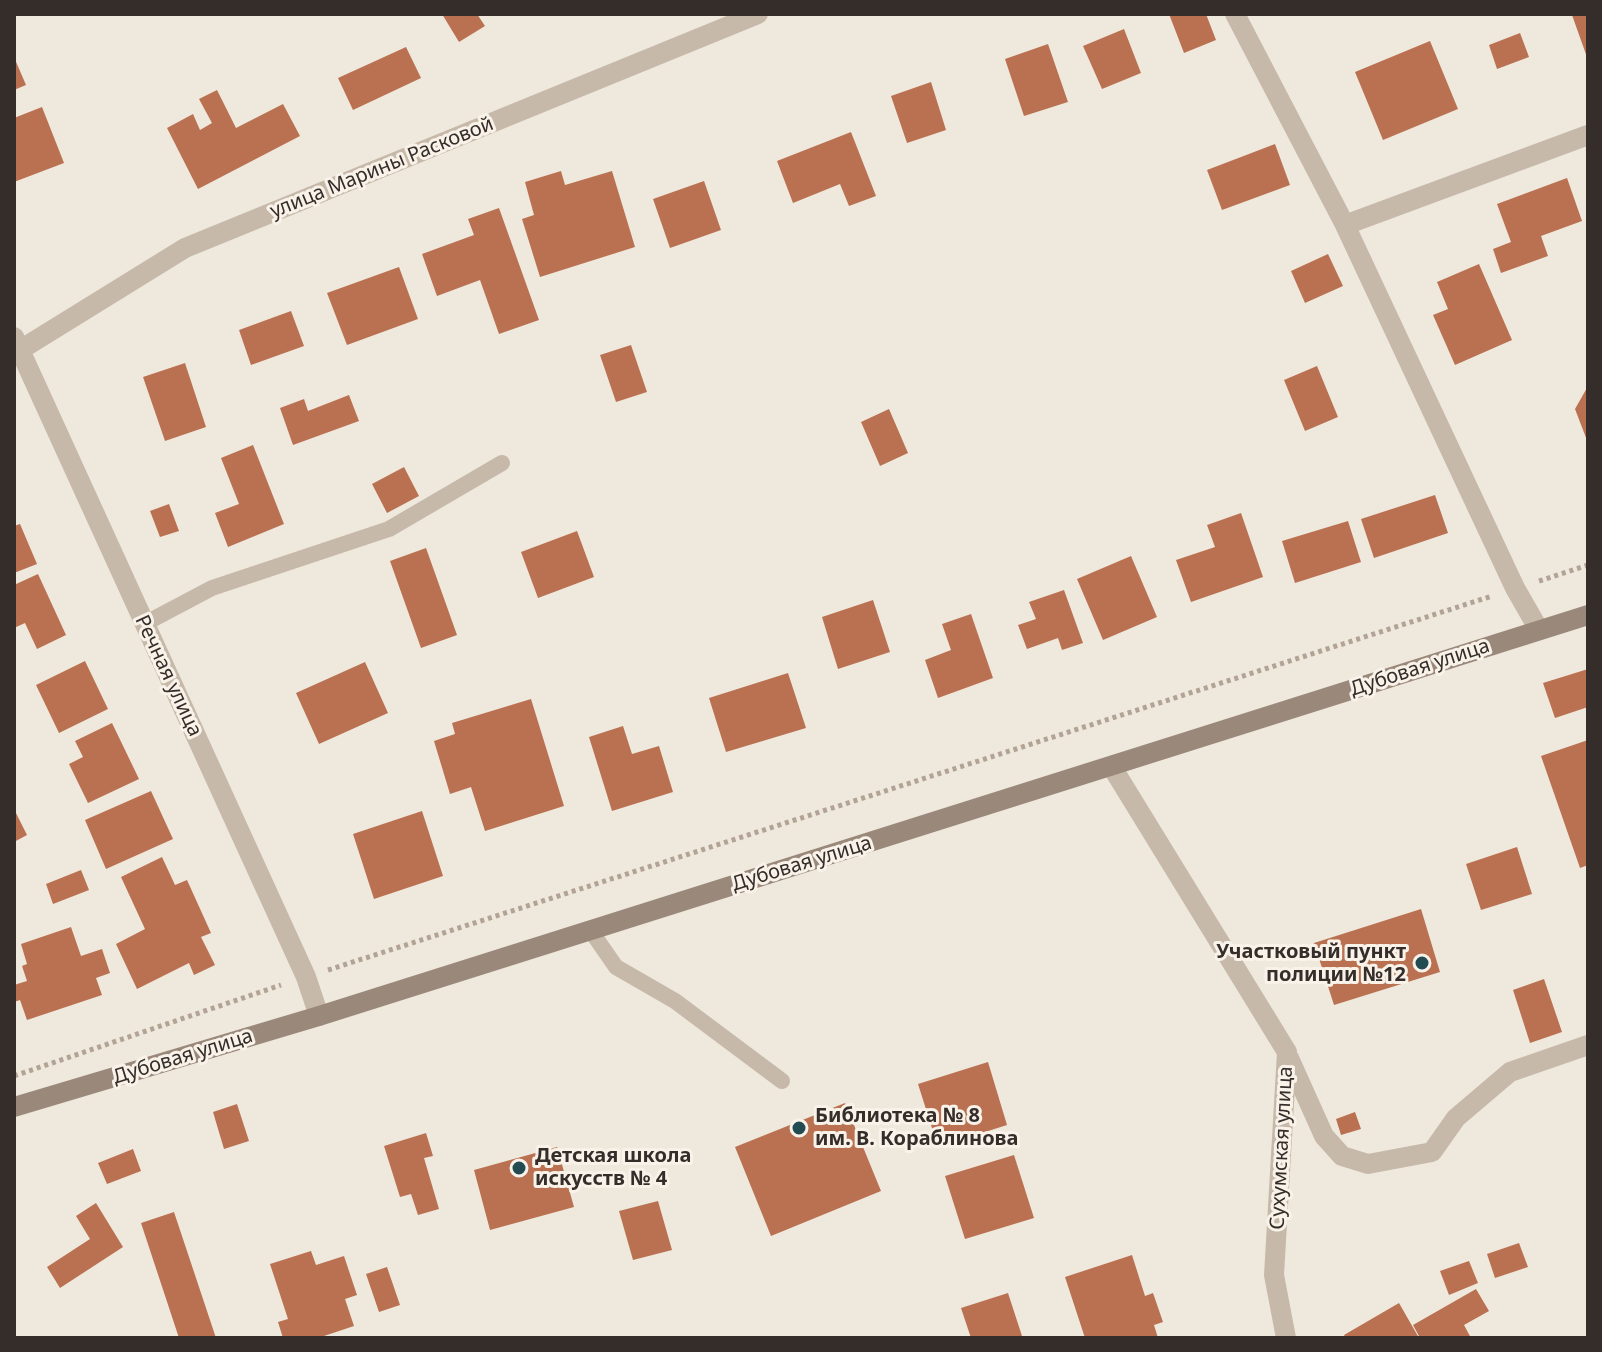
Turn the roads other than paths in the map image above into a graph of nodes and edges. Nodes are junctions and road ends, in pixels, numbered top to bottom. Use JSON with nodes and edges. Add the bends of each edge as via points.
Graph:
{"nodes":[{"id":1,"x":758,"y":14,"type":"edge"},
{"id":2,"x":1235,"y":14,"type":"edge"},
{"id":3,"x":1588,"y":135,"type":"edge"},
{"id":4,"x":1345,"y":225,"type":"junction"},
{"id":5,"x":17,"y":343,"type":"edge"},
{"id":6,"x":502,"y":463,"type":"dead end"},
{"id":7,"x":1588,"y":615,"type":"edge"},
{"id":8,"x":144,"y":624,"type":"junction"},
{"id":9,"x":1539,"y":630,"type":"junction"},
{"id":10,"x":1112,"y":767,"type":"junction"},
{"id":11,"x":591,"y":931,"type":"junction"},
{"id":12,"x":319,"y":1016,"type":"junction"},
{"id":13,"x":1588,"y":1045,"type":"edge"},
{"id":14,"x":1287,"y":1052,"type":"junction"},
{"id":15,"x":782,"y":1081,"type":"dead end"},
{"id":16,"x":14,"y":1107,"type":"edge"},
{"id":17,"x":1286,"y":1338,"type":"edge"}],
"edges":[{"from":1,"to":5,"type":"street","name":"улица Марины Расковой","via":[[185,248]]},
{"from":2,"to":4,"type":"street"},
{"from":3,"to":4,"type":"street"},
{"from":4,"to":9,"type":"street"},
{"from":5,"to":8,"type":"street","name":"Речная улица"},
{"from":6,"to":8,"type":"lane","via":[[389,529],[212,588]]},
{"from":7,"to":9,"type":"street","name":"Дубовая улица"},
{"from":8,"to":12,"type":"street","name":"Речная улица","via":[[306,977]]},
{"from":9,"to":10,"type":"street","name":"Дубовая улица"},
{"from":10,"to":11,"type":"street","name":"Дубовая улица"},
{"from":10,"to":14,"type":"street","name":"Сухумская улица"},
{"from":11,"to":12,"type":"street","name":"Дубовая улица"},
{"from":11,"to":15,"type":"lane","via":[[616,967],[675,1001]]},
{"from":12,"to":16,"type":"street","name":"Дубовая улица"},
{"from":13,"to":14,"type":"street","via":[[1510,1072],[1456,1118],[1432,1152],[1368,1164],[1342,1156],[1324,1136]]},
{"from":14,"to":17,"type":"street","name":"Сухумская улица","via":[[1274,1275]]}]}
